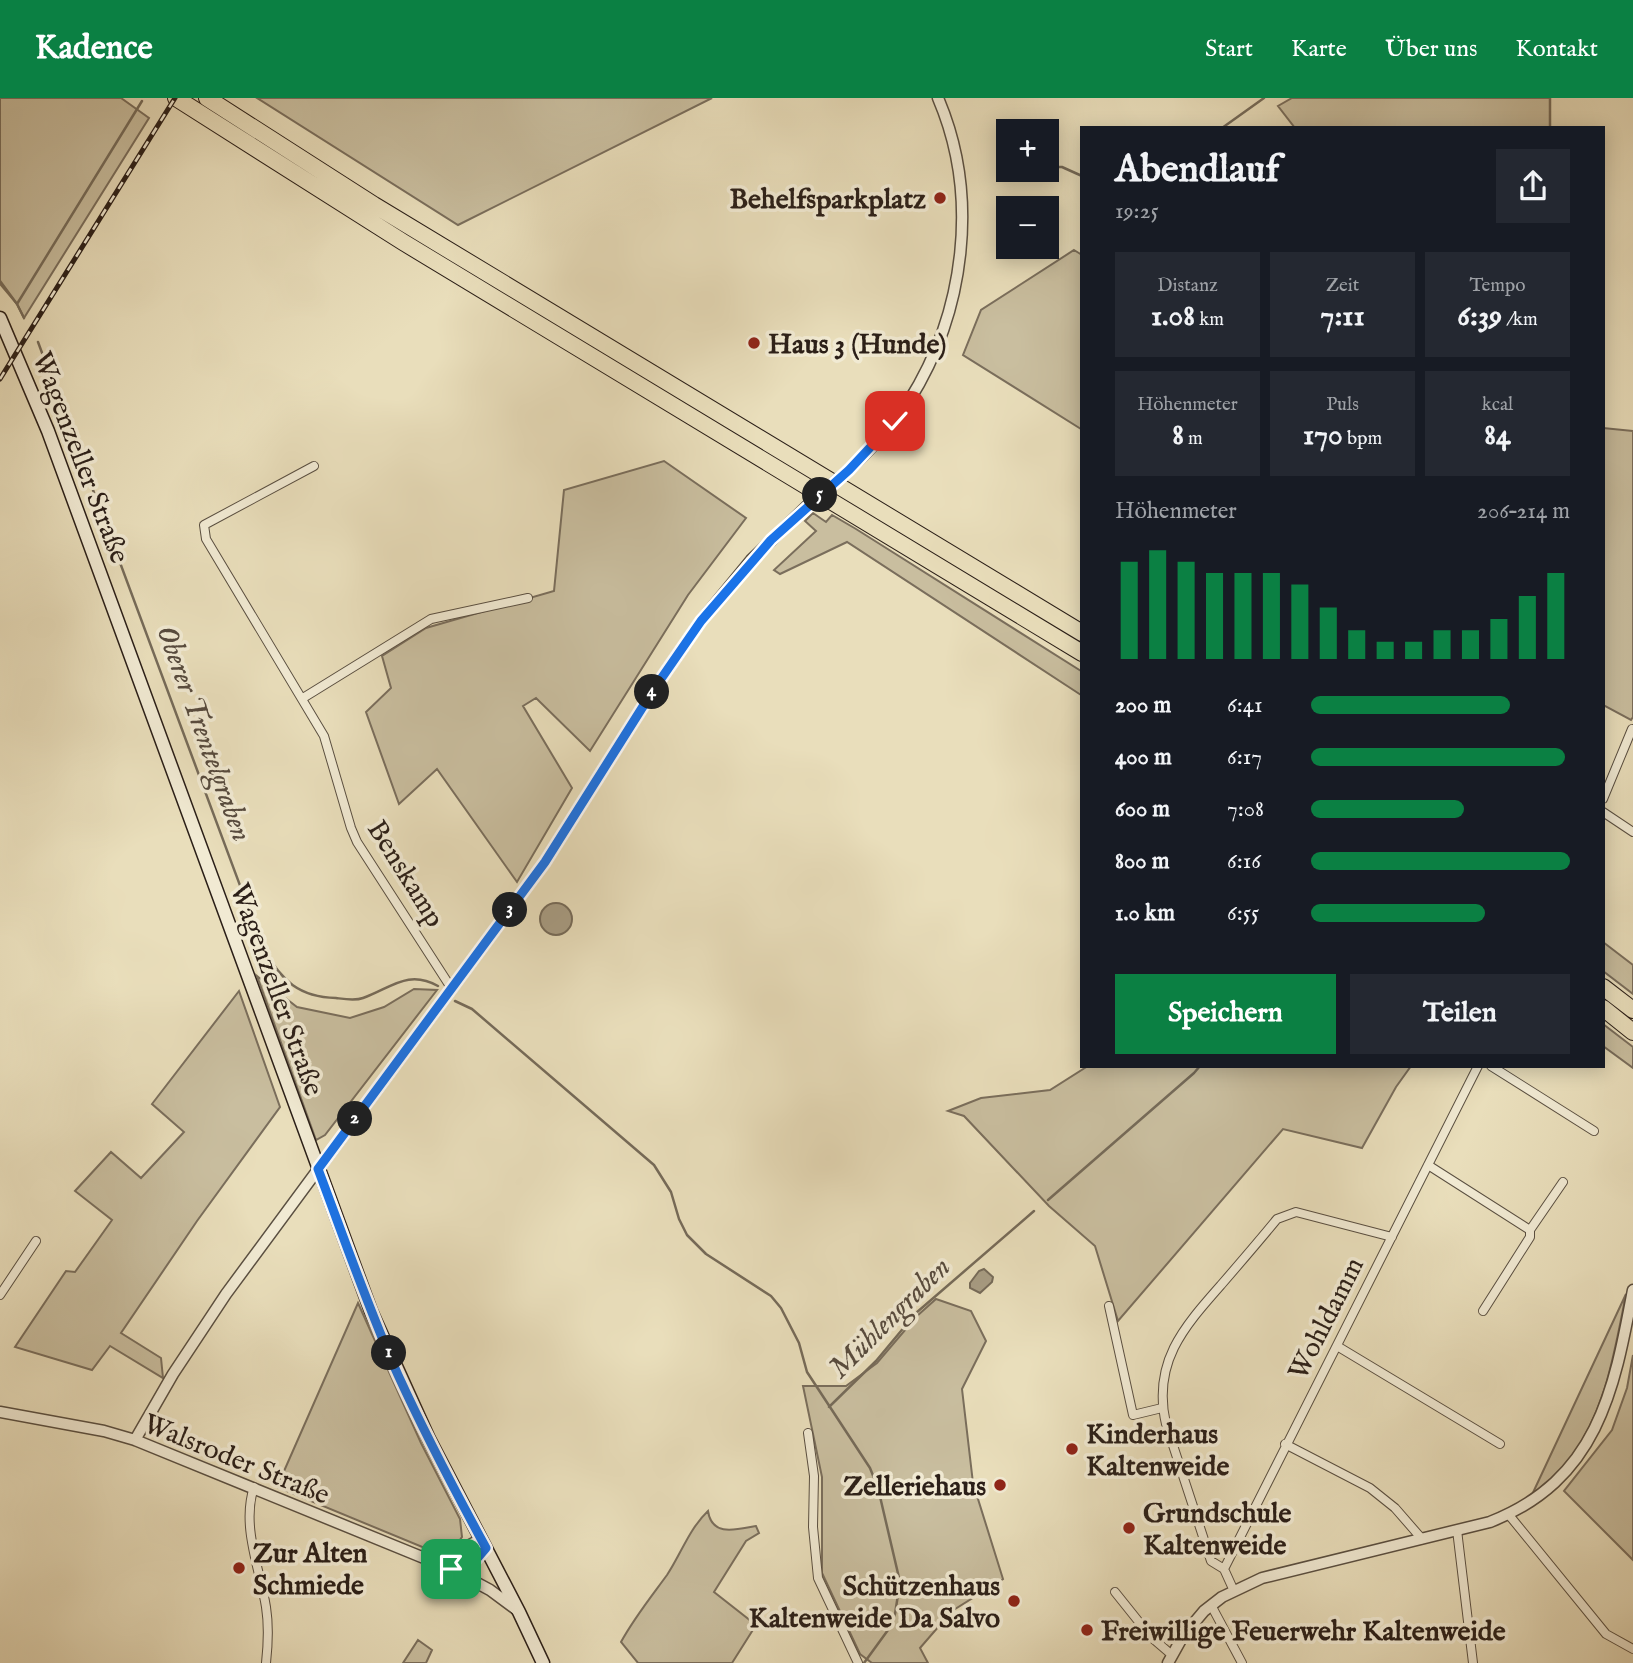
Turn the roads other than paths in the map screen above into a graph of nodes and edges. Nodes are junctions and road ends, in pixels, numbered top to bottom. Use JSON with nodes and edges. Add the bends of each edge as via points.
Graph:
{"nodes":[{"id":1,"x":176,"y":98,"type":"edge"},
{"id":2,"x":207,"y":98,"type":"edge"},
{"id":3,"x":938,"y":98,"type":"edge"},
{"id":4,"x":0,"y":318,"type":"edge"},
{"id":5,"x":314,"y":466,"type":"dead end"},
{"id":6,"x":528,"y":598,"type":"dead end"},
{"id":7,"x":1080,"y":632,"type":"edge"},
{"id":8,"x":1080,"y":652,"type":"edge"},
{"id":9,"x":303,"y":698,"type":"junction"},
{"id":10,"x":1632,"y":729,"type":"edge"},
{"id":11,"x":1605,"y":794,"type":"edge"},
{"id":12,"x":1605,"y":813,"type":"edge"},
{"id":13,"x":1633,"y":832,"type":"edge"},
{"id":14,"x":453,"y":987,"type":"junction"},
{"id":15,"x":1605,"y":988,"type":"edge"},
{"id":16,"x":1605,"y":1010,"type":"edge"},
{"id":17,"x":1633,"y":1010,"type":"edge"},
{"id":18,"x":1633,"y":1032,"type":"edge"},
{"id":19,"x":1477,"y":1068,"type":"edge"},
{"id":20,"x":1494,"y":1068,"type":"edge"},
{"id":21,"x":1594,"y":1130,"type":"dead end"},
{"id":22,"x":1428,"y":1165,"type":"junction"},
{"id":23,"x":318,"y":1169,"type":"junction"},
{"id":24,"x":1563,"y":1182,"type":"dead end"},
{"id":25,"x":1531,"y":1230,"type":"junction"},
{"id":26,"x":1392,"y":1237,"type":"junction"},
{"id":27,"x":36,"y":1241,"type":"dead end"},
{"id":28,"x":1633,"y":1290,"type":"edge"},
{"id":29,"x":0,"y":1295,"type":"edge"},
{"id":30,"x":1109,"y":1306,"type":"dead end"},
{"id":31,"x":1483,"y":1311,"type":"dead end"},
{"id":32,"x":1337,"y":1346,"type":"junction"},
{"id":33,"x":1162,"y":1408,"type":"junction"},
{"id":34,"x":0,"y":1412,"type":"edge"},
{"id":35,"x":808,"y":1433,"type":"dead end"},
{"id":36,"x":135,"y":1440,"type":"junction"},
{"id":37,"x":1285,"y":1444,"type":"junction"},
{"id":38,"x":1500,"y":1444,"type":"dead end"},
{"id":39,"x":254,"y":1487,"type":"junction"},
{"id":40,"x":1508,"y":1515,"type":"junction"},
{"id":41,"x":1457,"y":1530,"type":"junction"},
{"id":42,"x":1422,"y":1539,"type":"junction"},
{"id":43,"x":484,"y":1543,"type":"junction"},
{"id":44,"x":430,"y":1559,"type":"junction"},
{"id":45,"x":451,"y":1569,"type":"junction"},
{"id":46,"x":1224,"y":1569,"type":"junction"},
{"id":47,"x":1234,"y":1591,"type":"junction"},
{"id":48,"x":1115,"y":1592,"type":"dead end"},
{"id":49,"x":1212,"y":1605,"type":"junction"},
{"id":50,"x":519,"y":1612,"type":"junction"},
{"id":51,"x":1633,"y":1649,"type":"edge"},
{"id":52,"x":1170,"y":1659,"type":"edge"},
{"id":53,"x":266,"y":1663,"type":"edge"},
{"id":54,"x":543,"y":1663,"type":"edge"},
{"id":55,"x":858,"y":1663,"type":"edge"},
{"id":56,"x":1242,"y":1663,"type":"edge"},
{"id":57,"x":1473,"y":1663,"type":"edge"}],
"edges":[{"from":1,"to":8,"type":"highway","via":[[403,242]]},
{"from":2,"to":7,"type":"highway","via":[[386,212]]},
{"from":3,"to":14,"type":"street","bridge":true,"via":[[953,144],[962,199],[960,258],[942,334],[909,401],[881,438],[751,560],[701,621],[545,862]]},
{"from":4,"to":23,"type":"main road","name":"Wagenzeller Straße","via":[[48,431]]},
{"from":5,"to":9,"type":"street","name":"Benskamp","via":[[204,526],[206,539]]},
{"from":6,"to":9,"type":"street","via":[[431,619]]},
{"from":9,"to":14,"type":"street","name":"Benskamp","via":[[324,736],[357,842]]},
{"from":10,"to":11,"type":"street"},
{"from":12,"to":13,"type":"street"},
{"from":14,"to":23,"type":"street"},
{"from":15,"to":17,"type":"highway"},
{"from":16,"to":18,"type":"highway"},
{"from":19,"to":22,"type":"street","name":"Wohldamm"},
{"from":20,"to":21,"type":"street"},
{"from":22,"to":25,"type":"street"},
{"from":22,"to":26,"type":"street","name":"Wohldamm"},
{"from":23,"to":36,"type":"street","via":[[212,1314]]},
{"from":23,"to":43,"type":"main road","name":"Wagenzeller Straße","via":[[399,1376]]},
{"from":24,"to":25,"type":"street"},
{"from":25,"to":31,"type":"street"},
{"from":26,"to":32,"type":"street","name":"Wohldamm"},
{"from":26,"to":33,"type":"street","via":[[1296,1212],[1278,1219],[1182,1330],[1165,1371]]},
{"from":27,"to":29,"type":"street"},
{"from":28,"to":40,"type":"street","via":[[1613,1384],[1590,1440],[1561,1477]]},
{"from":30,"to":33,"type":"street","via":[[1133,1415]]},
{"from":32,"to":37,"type":"street","name":"Wohldamm"},
{"from":32,"to":38,"type":"street"},
{"from":33,"to":46,"type":"street","via":[[1210,1561]]},
{"from":34,"to":36,"type":"street","name":"Walsroder Straße"},
{"from":35,"to":55,"type":"street","via":[[818,1577]]},
{"from":36,"to":39,"type":"street","name":"Walsroder Straße"},
{"from":37,"to":42,"type":"street","via":[[1370,1488]]},
{"from":37,"to":46,"type":"street","name":"Wohldamm"},
{"from":39,"to":44,"type":"street","name":"Walsroder Straße"},
{"from":39,"to":53,"type":"street","via":[[248,1514],[266,1609]]},
{"from":40,"to":41,"type":"street"},
{"from":40,"to":51,"type":"street","via":[[1606,1634]]},
{"from":41,"to":42,"type":"street"},
{"from":41,"to":57,"type":"street"},
{"from":42,"to":47,"type":"street","via":[[1262,1578]]},
{"from":43,"to":44,"type":"street"},
{"from":43,"to":45,"type":"street","via":[[474,1562]]},
{"from":43,"to":50,"type":"main road","name":"Wagenzeller Straße"},
{"from":44,"to":45,"type":"street","name":"Walsroder Straße"},
{"from":45,"to":50,"type":"street","name":"Walsroder Straße"},
{"from":46,"to":47,"type":"street"},
{"from":47,"to":49,"type":"street"},
{"from":48,"to":52,"type":"street"},
{"from":49,"to":52,"type":"street","via":[[1189,1628]]},
{"from":49,"to":56,"type":"street"},
{"from":50,"to":54,"type":"main road","name":"Wagenzeller Straße"}]}
